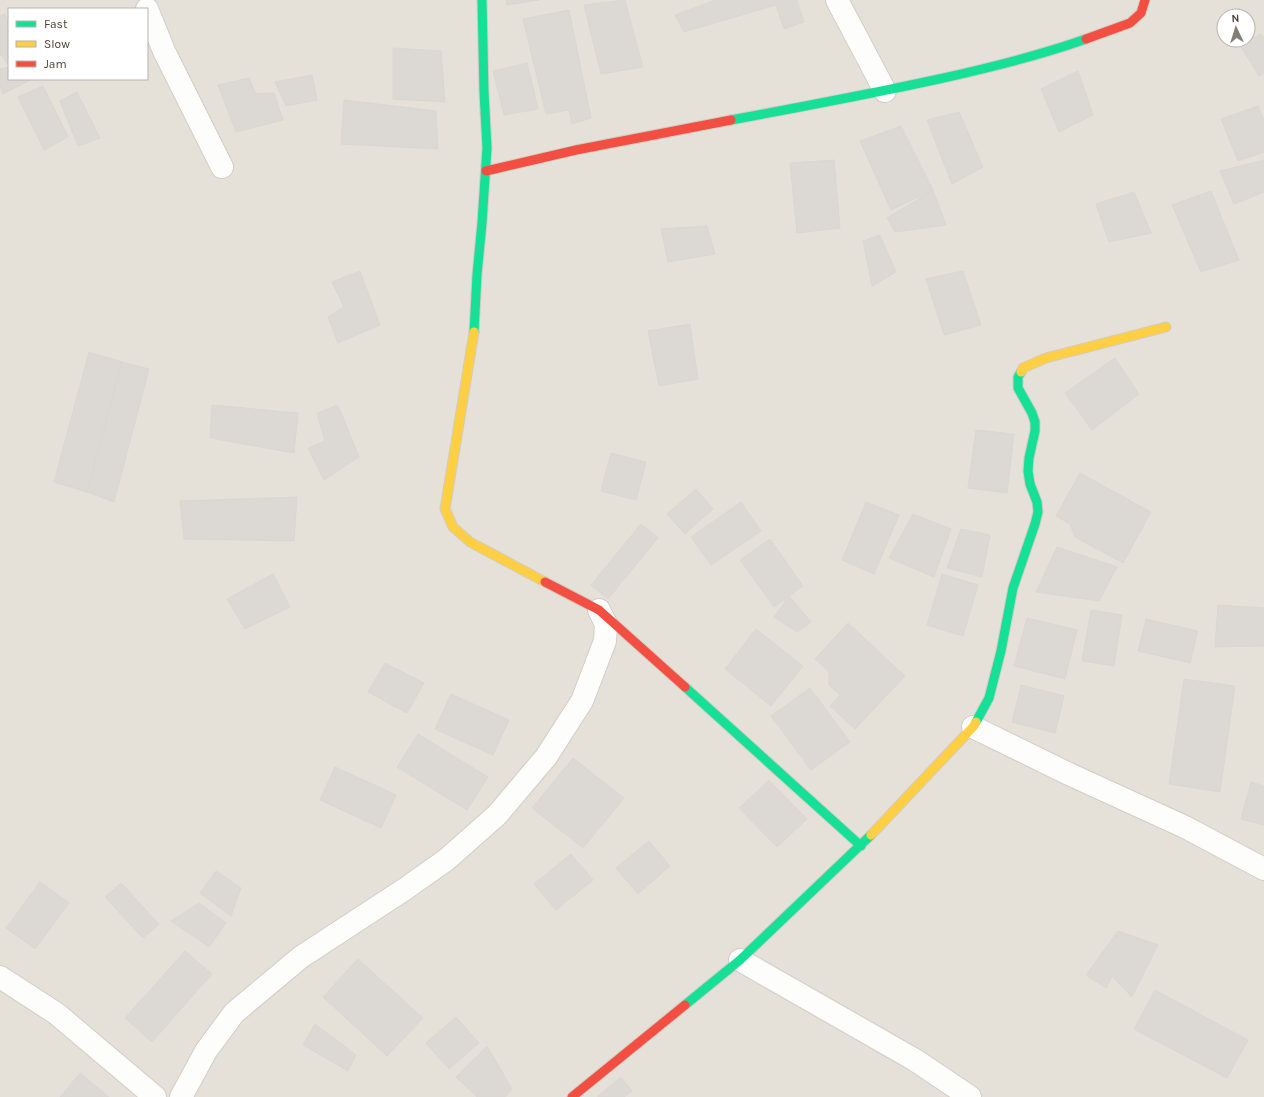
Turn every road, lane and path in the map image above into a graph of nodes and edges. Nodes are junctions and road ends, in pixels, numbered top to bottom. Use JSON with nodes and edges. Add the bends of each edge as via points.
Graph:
{"nodes":[{"id":1,"x":482,"y":0,"type":"edge"},
{"id":2,"x":837,"y":0,"type":"edge"},
{"id":3,"x":1145,"y":0,"type":"edge"},
{"id":4,"x":148,"y":11,"type":"edge"},
{"id":5,"x":885,"y":91,"type":"junction"},
{"id":6,"x":222,"y":167,"type":"dead end"},
{"id":7,"x":486,"y":171,"type":"junction"},
{"id":8,"x":1166,"y":326,"type":"dead end"},
{"id":9,"x":599,"y":610,"type":"junction"},
{"id":10,"x":973,"y":727,"type":"junction"},
{"id":11,"x":861,"y":846,"type":"junction"},
{"id":12,"x":1264,"y":869,"type":"edge"},
{"id":13,"x":740,"y":960,"type":"junction"},
{"id":14,"x":0,"y":978,"type":"edge"},
{"id":15,"x":155,"y":1097,"type":"edge"},
{"id":16,"x":181,"y":1097,"type":"edge"},
{"id":17,"x":572,"y":1097,"type":"edge"},
{"id":18,"x":970,"y":1097,"type":"edge"}],
"edges":[{"from":1,"to":7,"type":"street"},
{"from":2,"to":5,"type":"street"},
{"from":3,"to":5,"type":"street","via":[[1141,13],[1130,23],[1061,48]]},
{"from":4,"to":6,"type":"street","via":[[164,51]]},
{"from":5,"to":7,"type":"street","via":[[576,150]]},
{"from":7,"to":9,"type":"street","via":[[474,331],[445,509],[453,527],[470,542]]},
{"from":8,"to":10,"type":"street","via":[[1046,358],[1023,368],[1018,377],[1018,388],[1035,422],[1028,471],[1038,512],[1013,588],[989,698]]},
{"from":9,"to":11,"type":"street"},
{"from":9,"to":16,"type":"street","via":[[606,624],[605,641],[582,701],[546,757],[497,815],[446,860],[301,956],[234,1013],[206,1051]]},
{"from":10,"to":11,"type":"street"},
{"from":10,"to":12,"type":"street","via":[[1185,826]]},
{"from":11,"to":13,"type":"street"},
{"from":13,"to":17,"type":"street"},
{"from":13,"to":18,"type":"street","via":[[914,1060]]},
{"from":14,"to":15,"type":"street","via":[[57,1014]]}]}
